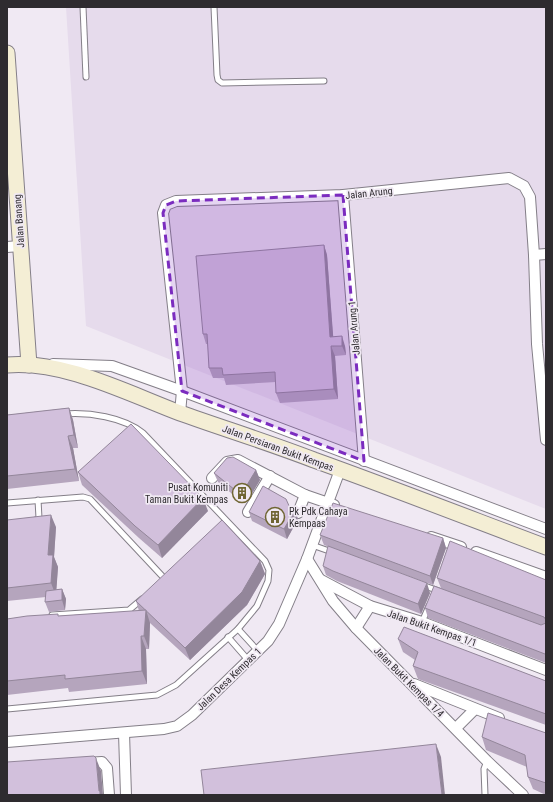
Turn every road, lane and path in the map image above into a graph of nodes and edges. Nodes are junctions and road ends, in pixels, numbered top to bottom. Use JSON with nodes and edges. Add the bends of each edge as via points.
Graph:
{"nodes":[{"id":1,"x":83,"y":7,"type":"edge"},
{"id":2,"x":214,"y":7,"type":"edge"},
{"id":3,"x":7,"y":53,"type":"edge"},
{"id":4,"x":86,"y":77,"type":"dead end"},
{"id":5,"x":324,"y":81,"type":"dead end"},
{"id":6,"x":10,"y":126,"type":"edge"},
{"id":7,"x":343,"y":195,"type":"junction"},
{"id":8,"x":14,"y":246,"type":"edge"},
{"id":9,"x":546,"y":254,"type":"edge"},
{"id":10,"x":534,"y":255,"type":"junction"},
{"id":11,"x":542,"y":343,"type":"edge"},
{"id":12,"x":7,"y":365,"type":"edge"},
{"id":13,"x":29,"y":365,"type":"junction"},
{"id":14,"x":182,"y":391,"type":"junction"},
{"id":15,"x":180,"y":413,"type":"junction"},
{"id":16,"x":60,"y":414,"type":"edge"},
{"id":17,"x":546,"y":440,"type":"edge"},
{"id":18,"x":364,"y":461,"type":"junction"},
{"id":19,"x":340,"y":470,"type":"junction"},
{"id":20,"x":270,"y":476,"type":"junction"},
{"id":21,"x":212,"y":478,"type":"dead end"},
{"id":22,"x":305,"y":495,"type":"junction"},
{"id":23,"x":38,"y":500,"type":"junction"},
{"id":24,"x":7,"y":503,"type":"edge"},
{"id":25,"x":327,"y":503,"type":"junction"},
{"id":26,"x":342,"y":508,"type":"edge"},
{"id":27,"x":248,"y":512,"type":"edge"},
{"id":28,"x":298,"y":513,"type":"dead end"},
{"id":29,"x":226,"y":520,"type":"junction"},
{"id":30,"x":30,"y":521,"type":"edge"},
{"id":31,"x":221,"y":525,"type":"edge"},
{"id":32,"x":546,"y":529,"type":"edge"},
{"id":33,"x":423,"y":534,"type":"edge"},
{"id":34,"x":312,"y":545,"type":"junction"},
{"id":35,"x":546,"y":547,"type":"edge"},
{"id":36,"x":341,"y":556,"type":"edge"},
{"id":37,"x":307,"y":559,"type":"junction"},
{"id":38,"x":169,"y":573,"type":"edge"},
{"id":39,"x":546,"y":577,"type":"edge"},
{"id":40,"x":164,"y":578,"type":"junction"},
{"id":41,"x":321,"y":580,"type":"junction"},
{"id":42,"x":414,"y":582,"type":"edge"},
{"id":43,"x":158,"y":583,"type":"edge"},
{"id":44,"x":438,"y":583,"type":"edge"},
{"id":45,"x":436,"y":590,"type":"junction"},
{"id":46,"x":148,"y":593,"type":"edge"},
{"id":47,"x":443,"y":593,"type":"edge"},
{"id":48,"x":433,"y":596,"type":"edge"},
{"id":49,"x":430,"y":603,"type":"edge"},
{"id":50,"x":370,"y":606,"type":"junction"},
{"id":51,"x":45,"y":616,"type":"edge"},
{"id":52,"x":422,"y":622,"type":"junction"},
{"id":53,"x":356,"y":628,"type":"junction"},
{"id":54,"x":238,"y":629,"type":"junction"},
{"id":55,"x":228,"y":637,"type":"junction"},
{"id":56,"x":258,"y":651,"type":"junction"},
{"id":57,"x":249,"y":660,"type":"junction"},
{"id":58,"x":546,"y":670,"type":"edge"},
{"id":59,"x":409,"y":682,"type":"junction"},
{"id":60,"x":7,"y":709,"type":"edge"},
{"id":61,"x":475,"y":709,"type":"junction"},
{"id":62,"x":510,"y":722,"type":"edge"},
{"id":63,"x":456,"y":728,"type":"junction"},
{"id":64,"x":124,"y":733,"type":"junction"},
{"id":65,"x":7,"y":742,"type":"edge"},
{"id":66,"x":487,"y":761,"type":"junction"},
{"id":67,"x":78,"y":764,"type":"edge"},
{"id":68,"x":109,"y":795,"type":"edge"},
{"id":69,"x":126,"y":795,"type":"edge"},
{"id":70,"x":485,"y":795,"type":"edge"},
{"id":71,"x":524,"y":795,"type":"edge"}],
"edges":[{"from":1,"to":4,"type":"lane"},
{"from":2,"to":5,"type":"lane","via":[[217,75],[222,83]]},
{"from":3,"to":6,"type":"street","name":"Jalan Banang"},
{"from":6,"to":8,"type":"street","name":"Jalan Banang"},
{"from":7,"to":10,"type":"street","name":"Jalan Arung","via":[[509,178],[524,186],[530,197]]},
{"from":7,"to":14,"type":"street","name":"Jalan Arung","via":[[176,201],[166,205],[163,213]]},
{"from":7,"to":18,"type":"street","name":"Jalan Arung 1"},
{"from":8,"to":13,"type":"street","name":"Jalan Banang"},
{"from":9,"to":10,"type":"street"},
{"from":10,"to":11,"type":"street","name":"Jalan Arung"},
{"from":11,"to":17,"type":"street","name":"Jalan Arung"},
{"from":12,"to":13,"type":"street","name":"Jalan Persiaran Bukit Kempas"},
{"from":13,"to":14,"type":"street","via":[[112,366]]},
{"from":13,"to":15,"type":"street","name":"Jalan Persiaran Bukit Kempas","via":[[76,374]]},
{"from":14,"to":15,"type":"street","name":"Jalan Arung"},
{"from":14,"to":18,"type":"street"},
{"from":15,"to":19,"type":"street","name":"Jalan Persiaran Bukit Kempas"},
{"from":16,"to":29,"type":"lane","via":[[97,415],[135,426]]},
{"from":18,"to":32,"type":"street"},
{"from":19,"to":25,"type":"street","name":"Jalan Desa Kempas 1"},
{"from":19,"to":35,"type":"street","name":"Jalan Persiaran Bukit Kempas"},
{"from":20,"to":21,"type":"street","via":[[238,460],[227,462]]},
{"from":20,"to":22,"type":"street"},
{"from":20,"to":27,"type":"street"},
{"from":22,"to":25,"type":"street"},
{"from":22,"to":28,"type":"street"},
{"from":23,"to":24,"type":"lane"},
{"from":23,"to":30,"type":"lane","via":[[39,518]]},
{"from":23,"to":40,"type":"lane","via":[[90,498]]},
{"from":25,"to":26,"type":"street"},
{"from":25,"to":34,"type":"street","name":"Jalan Desa Kempas 1"},
{"from":29,"to":31,"type":"lane"},
{"from":29,"to":54,"type":"lane","via":[[265,561],[269,570],[268,581],[260,600]]},
{"from":33,"to":39,"type":"street","via":[[451,547]]},
{"from":34,"to":36,"type":"lane"},
{"from":34,"to":37,"type":"street","name":"Jalan Desa Kempas 1"},
{"from":37,"to":41,"type":"street","name":"Jalan Bukit Kempas 1/4"},
{"from":37,"to":56,"type":"street","name":"Jalan Desa Kempas 1","via":[[280,624]]},
{"from":38,"to":40,"type":"lane"},
{"from":40,"to":43,"type":"lane"},
{"from":41,"to":50,"type":"street","name":"Jalan Bukit Kempas 1/1"},
{"from":41,"to":53,"type":"street","name":"Jalan Bukit Kempas 1/4","via":[[332,601]]},
{"from":42,"to":45,"type":"lane"},
{"from":44,"to":45,"type":"lane"},
{"from":45,"to":47,"type":"lane"},
{"from":45,"to":48,"type":"lane"},
{"from":46,"to":51,"type":"lane","via":[[129,610]]},
{"from":49,"to":52,"type":"lane"},
{"from":50,"to":52,"type":"street","name":"Jalan Bukit Kempas 1/1"},
{"from":50,"to":53,"type":"street"},
{"from":52,"to":58,"type":"street","name":"Jalan Bukit Kempas 1/1"},
{"from":53,"to":59,"type":"street","name":"Jalan Bukit Kempas 1/4"},
{"from":54,"to":55,"type":"lane"},
{"from":54,"to":56,"type":"lane"},
{"from":55,"to":57,"type":"lane"},
{"from":55,"to":60,"type":"lane","via":[[176,685],[157,695]]},
{"from":56,"to":57,"type":"street","name":"Jalan Desa Kempas 1"},
{"from":57,"to":64,"type":"street","name":"Jalan Desa Kempas 1","via":[[192,715],[177,726]]},
{"from":59,"to":61,"type":"street"},
{"from":59,"to":63,"type":"street","name":"Jalan Bukit Kempas 1/4"},
{"from":61,"to":62,"type":"street"},
{"from":61,"to":63,"type":"street"},
{"from":63,"to":66,"type":"street","name":"Jalan Bukit Kempas 1/4"},
{"from":64,"to":65,"type":"street","name":"Jalan Desa Kempas 1"},
{"from":64,"to":69,"type":"street"},
{"from":66,"to":70,"type":"lane","via":[[484,769]]},
{"from":66,"to":71,"type":"street","name":"Jalan Bukit Kempas 1/4"},
{"from":67,"to":68,"type":"street","via":[[102,762],[107,768]]}]}
